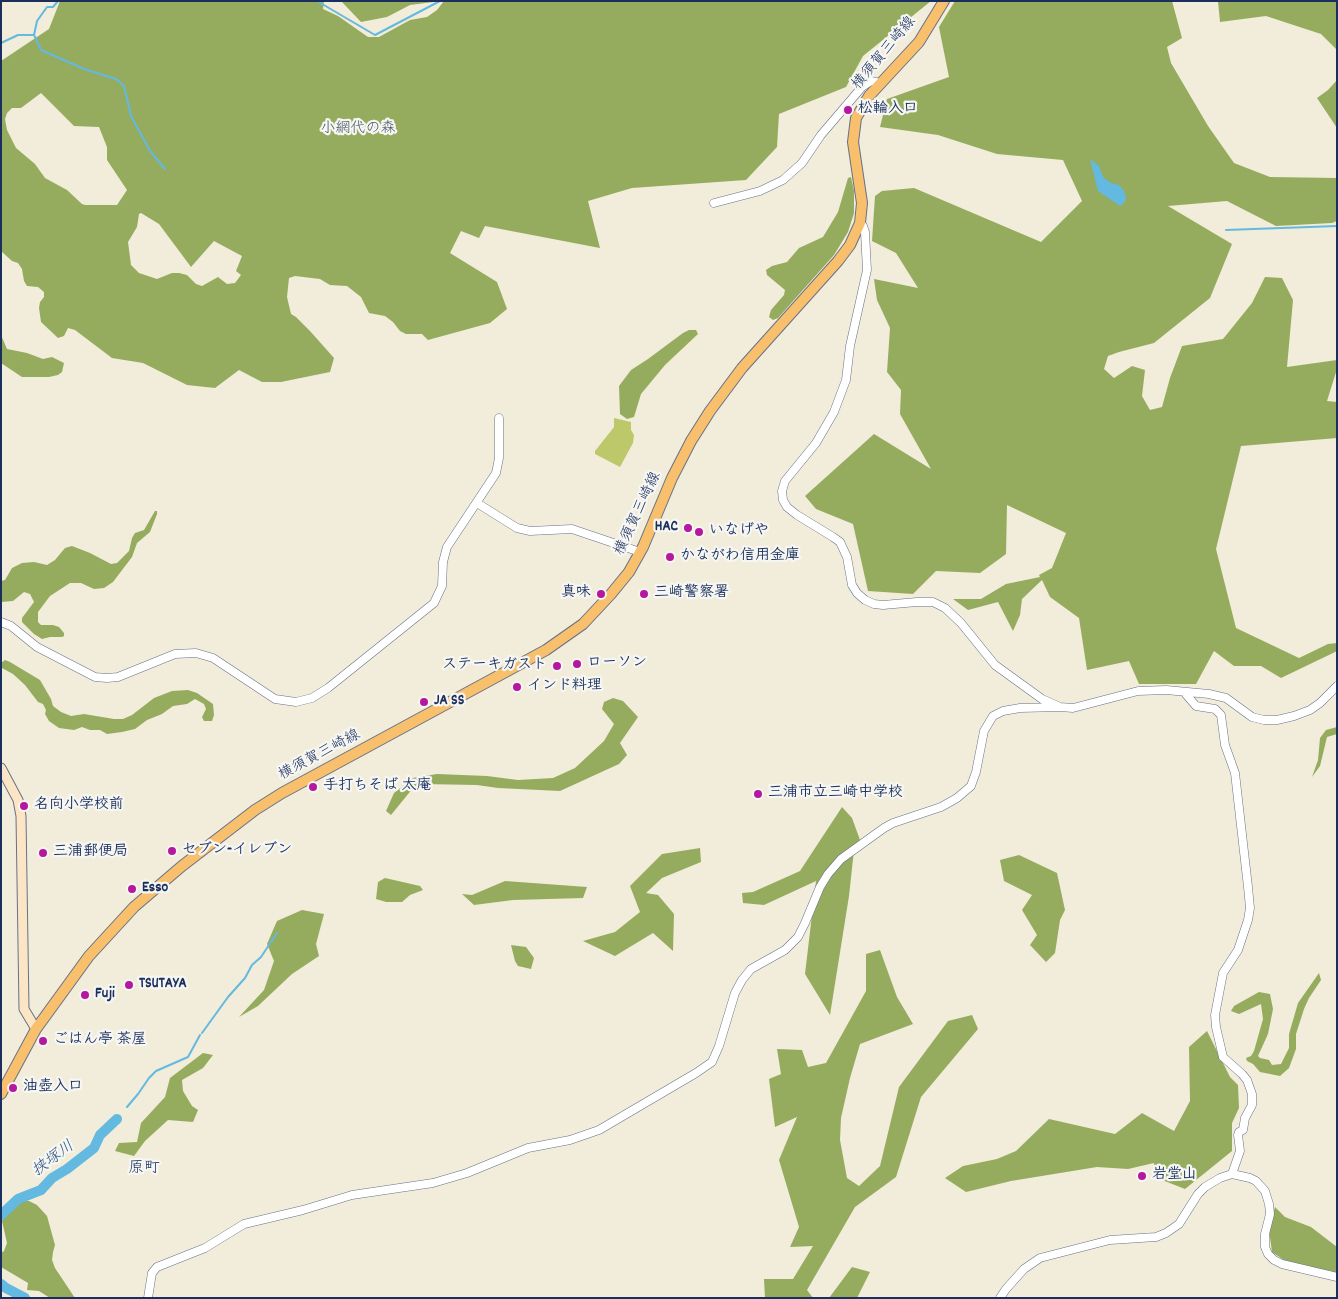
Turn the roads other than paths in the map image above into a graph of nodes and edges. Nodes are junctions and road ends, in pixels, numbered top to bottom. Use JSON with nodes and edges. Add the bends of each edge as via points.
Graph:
{"nodes":[{"id":1,"x":944,"y":1,"type":"edge"},
{"id":2,"x":880,"y":83,"type":"junction"},
{"id":3,"x":714,"y":203,"type":"dead end"},
{"id":4,"x":860,"y":222,"type":"junction"},
{"id":5,"x":499,"y":418,"type":"dead end"},
{"id":6,"x":477,"y":503,"type":"junction"},
{"id":7,"x":640,"y":552,"type":"junction"},
{"id":8,"x":1,"y":622,"type":"edge"},
{"id":9,"x":1337,"y":686,"type":"edge"},
{"id":10,"x":1184,"y":692,"type":"junction"},
{"id":11,"x":1060,"y":707,"type":"junction"},
{"id":12,"x":1,"y":768,"type":"edge"},
{"id":13,"x":36,"y":1029,"type":"junction"},
{"id":14,"x":1,"y":1094,"type":"edge"},
{"id":15,"x":1232,"y":1174,"type":"junction"},
{"id":16,"x":1337,"y":1277,"type":"edge"},
{"id":17,"x":148,"y":1298,"type":"edge"},
{"id":18,"x":1000,"y":1298,"type":"edge"}],
"edges":[{"from":1,"to":2,"type":"main road","name":"横須賀三崎線","via":[[919,42]]},
{"from":2,"to":3,"type":"street","via":[[871,81],[862,87],[802,163],[783,180],[760,191]]},
{"from":2,"to":4,"type":"main road","name":"横須賀三崎線","via":[[862,106],[854,126],[862,199]]},
{"from":4,"to":7,"type":"main road","name":"横須賀三崎線","via":[[844,253],[742,368],[710,411],[672,478]]},
{"from":4,"to":11,"type":"street","via":[[865,232],[867,270],[846,380],[816,444],[785,481],[783,500],[787,508],[840,542],[847,557],[852,585],[866,600],[883,606],[933,602],[945,608],[995,665],[1042,699]]},
{"from":5,"to":6,"type":"street","via":[[498,467]]},
{"from":6,"to":7,"type":"street","via":[[517,528],[572,529]]},
{"from":6,"to":8,"type":"street","via":[[446,551],[442,586],[434,603],[322,692],[304,701],[275,699],[213,658],[196,652],[171,655],[118,677],[95,677],[37,647]]},
{"from":7,"to":13,"type":"main road","name":"横須賀三崎線","via":[[629,572],[601,605],[580,626],[546,650],[282,793],[230,828],[152,891],[111,931]]},
{"from":9,"to":10,"type":"street","via":[[1310,710],[1277,720],[1252,717],[1226,698]]},
{"from":10,"to":11,"type":"street","via":[[1138,691],[1085,706]]},
{"from":10,"to":15,"type":"street","via":[[1196,706],[1215,709],[1222,715],[1225,745],[1235,773],[1248,887],[1248,920],[1238,950],[1223,973],[1215,1015],[1223,1057],[1247,1080],[1252,1094],[1252,1105],[1238,1135],[1240,1151]]},
{"from":11,"to":17,"type":"street","via":[[1020,708],[993,716],[984,731],[971,786],[941,807],[893,822],[840,859],[820,887],[798,937],[785,950],[751,969],[742,980],[712,1062],[696,1073],[582,1137],[528,1148],[433,1184],[352,1194],[244,1224],[205,1248],[157,1267],[152,1273]]},
{"from":12,"to":13,"type":"main road","via":[[18,800],[21,816],[24,1009]]},
{"from":13,"to":14,"type":"main road","name":"横須賀三崎線"},
{"from":15,"to":16,"type":"street","via":[[1250,1178],[1265,1191],[1270,1214],[1265,1247],[1274,1260]]},
{"from":15,"to":18,"type":"street","via":[[1205,1187],[1179,1224],[1166,1233],[1110,1240],[1040,1258],[1024,1269]]}]}
